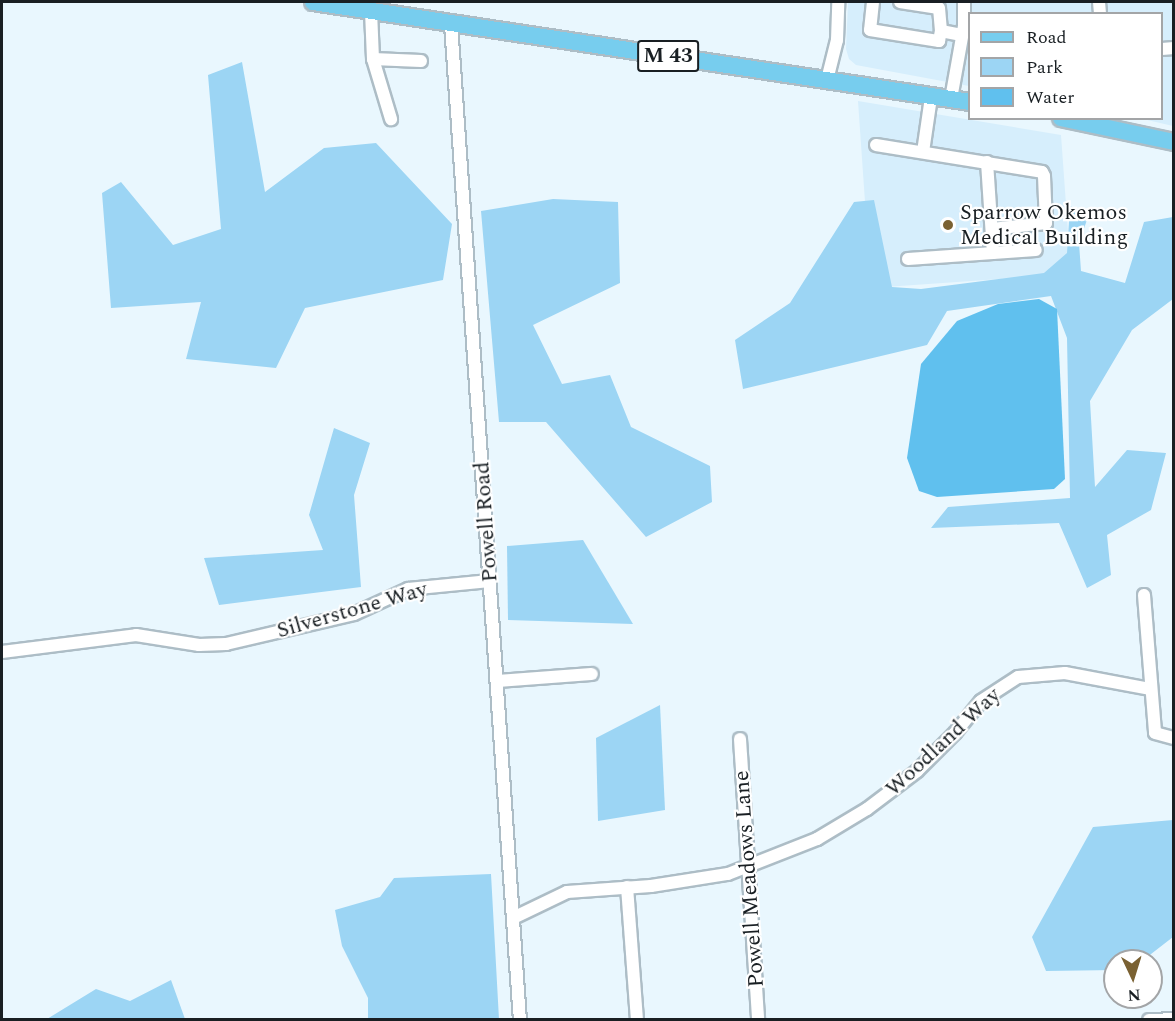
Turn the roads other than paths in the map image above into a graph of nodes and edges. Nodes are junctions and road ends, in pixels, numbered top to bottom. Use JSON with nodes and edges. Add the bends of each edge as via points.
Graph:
{"nodes":[{"id":1,"x":313,"y":2,"type":"edge"},
{"id":2,"x":838,"y":2,"type":"edge"},
{"id":3,"x":873,"y":2,"type":"edge"},
{"id":4,"x":900,"y":2,"type":"edge"},
{"id":5,"x":964,"y":2,"type":"edge"},
{"id":6,"x":371,"y":11,"type":"junction"},
{"id":7,"x":451,"y":24,"type":"junction"},
{"id":8,"x":965,"y":29,"type":"edge"},
{"id":9,"x":941,"y":31,"type":"junction"},
{"id":10,"x":373,"y":59,"type":"junction"},
{"id":11,"x":421,"y":61,"type":"dead end"},
{"id":12,"x":827,"y":80,"type":"junction"},
{"id":13,"x":931,"y":97,"type":"junction"},
{"id":14,"x":951,"y":99,"type":"junction"},
{"id":15,"x":968,"y":102,"type":"edge"},
{"id":16,"x":391,"y":119,"type":"dead end"},
{"id":17,"x":1070,"y":120,"type":"edge"},
{"id":18,"x":1173,"y":142,"type":"edge"},
{"id":19,"x":876,"y":145,"type":"dead end"},
{"id":20,"x":923,"y":152,"type":"junction"},
{"id":21,"x":987,"y":162,"type":"junction"},
{"id":22,"x":992,"y":229,"type":"junction"},
{"id":23,"x":1036,"y":250,"type":"dead end"},
{"id":24,"x":993,"y":253,"type":"junction"},
{"id":25,"x":908,"y":259,"type":"dead end"},
{"id":26,"x":490,"y":581,"type":"junction"},
{"id":27,"x":1144,"y":595,"type":"dead end"},
{"id":28,"x":2,"y":652,"type":"edge"},
{"id":29,"x":592,"y":674,"type":"dead end"},
{"id":30,"x":497,"y":681,"type":"junction"},
{"id":31,"x":1150,"y":689,"type":"junction"},
{"id":32,"x":1173,"y":738,"type":"edge"},
{"id":33,"x":740,"y":739,"type":"dead end"},
{"id":34,"x":747,"y":867,"type":"junction"},
{"id":35,"x":627,"y":887,"type":"junction"},
{"id":36,"x":513,"y":918,"type":"junction"},
{"id":37,"x":1173,"y":1019,"type":"edge"},
{"id":38,"x":520,"y":1020,"type":"edge"},
{"id":39,"x":637,"y":1020,"type":"edge"},
{"id":40,"x":758,"y":1020,"type":"edge"},
{"id":41,"x":1149,"y":1020,"type":"edge"}],
"edges":[{"from":1,"to":6,"type":"main road","number":"M 43"},
{"from":2,"to":12,"type":"street","via":[[837,40]]},
{"from":3,"to":9,"type":"street","via":[[870,30],[939,41]]},
{"from":4,"to":9,"type":"street","via":[[939,8]]},
{"from":5,"to":8,"type":"street"},
{"from":6,"to":7,"type":"main road","number":"M 43"},
{"from":6,"to":10,"type":"street"},
{"from":7,"to":12,"type":"main road","number":"M 43"},
{"from":7,"to":26,"type":"street","name":"Powell Road"},
{"from":8,"to":9,"type":"street"},
{"from":8,"to":14,"type":"street"},
{"from":10,"to":11,"type":"street"},
{"from":10,"to":16,"type":"street"},
{"from":12,"to":13,"type":"main road","number":"M 43"},
{"from":13,"to":14,"type":"main road","number":"M 43"},
{"from":13,"to":20,"type":"street"},
{"from":14,"to":15,"type":"main road","number":"M 43"},
{"from":17,"to":18,"type":"main road"},
{"from":19,"to":20,"type":"street"},
{"from":20,"to":21,"type":"street"},
{"from":21,"to":22,"type":"street"},
{"from":21,"to":22,"type":"street","via":[[1040,170],[1044,177],[1046,223]]},
{"from":22,"to":24,"type":"street"},
{"from":23,"to":24,"type":"street"},
{"from":24,"to":25,"type":"street"},
{"from":26,"to":28,"type":"street","name":"Silverstone Way","via":[[408,589],[354,614],[223,645],[136,635]]},
{"from":26,"to":30,"type":"street","name":"Powell Road"},
{"from":27,"to":31,"type":"street"},
{"from":29,"to":30,"type":"street"},
{"from":30,"to":36,"type":"street","name":"Powell Road"},
{"from":31,"to":32,"type":"street","via":[[1155,733]]},
{"from":31,"to":34,"type":"street","name":"Woodland Way","via":[[1065,673],[1018,677],[981,701],[917,771],[867,809],[817,839]]},
{"from":33,"to":34,"type":"street","name":"Powell Meadows Lane"},
{"from":34,"to":35,"type":"street","name":"Woodland Way","via":[[728,874]]},
{"from":34,"to":40,"type":"street","name":"Powell Meadows Lane"},
{"from":35,"to":36,"type":"street","name":"Woodland Way","via":[[567,892]]},
{"from":35,"to":39,"type":"street"},
{"from":36,"to":38,"type":"street","name":"Powell Road"},
{"from":37,"to":41,"type":"street"}]}
